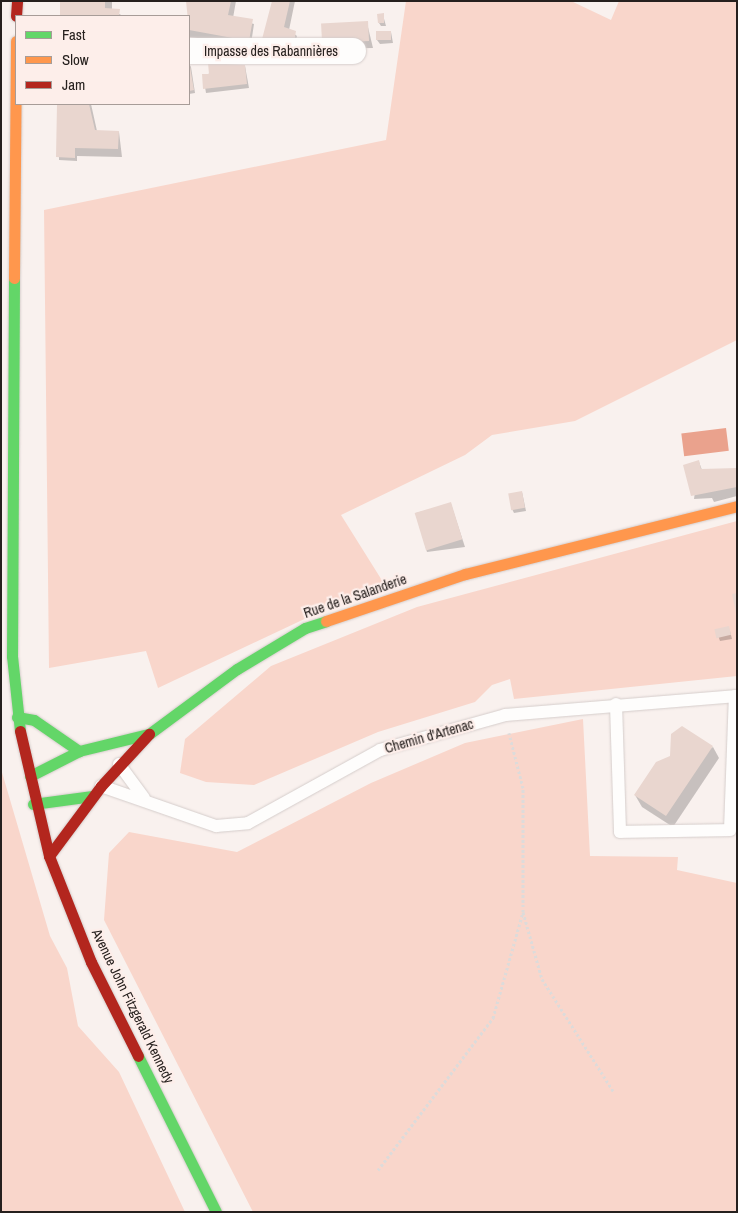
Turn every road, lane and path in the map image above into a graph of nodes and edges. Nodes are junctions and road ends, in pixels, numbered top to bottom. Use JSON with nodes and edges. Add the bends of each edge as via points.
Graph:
{"nodes":[{"id":1,"x":17,"y":1,"type":"edge"},
{"id":2,"x":16,"y":15,"type":"edge"},
{"id":3,"x":190,"y":51,"type":"edge"},
{"id":4,"x":353,"y":51,"type":"dead end"},
{"id":5,"x":15,"y":72,"type":"edge"},
{"id":6,"x":8,"y":226,"type":"edge"},
{"id":7,"x":737,"y":506,"type":"edge"},
{"id":8,"x":736,"y":696,"type":"edge"},
{"id":9,"x":616,"y":704,"type":"junction"},
{"id":10,"x":505,"y":715,"type":"junction"},
{"id":11,"x":17,"y":717,"type":"junction"},
{"id":12,"x":149,"y":734,"type":"junction"},
{"id":13,"x":104,"y":748,"type":"junction"},
{"id":14,"x":79,"y":751,"type":"junction"},
{"id":15,"x":122,"y":767,"type":"junction"},
{"id":16,"x":30,"y":776,"type":"junction"},
{"id":17,"x":101,"y":786,"type":"junction"},
{"id":18,"x":92,"y":796,"type":"junction"},
{"id":19,"x":144,"y":798,"type":"junction"},
{"id":20,"x":33,"y":804,"type":"junction"},
{"id":21,"x":48,"y":856,"type":"junction"},
{"id":22,"x":523,"y":912,"type":"junction"},
{"id":23,"x":614,"y":1091,"type":"dead end"},
{"id":24,"x":180,"y":1135,"type":"junction"},
{"id":25,"x":378,"y":1170,"type":"dead end"},
{"id":26,"x":202,"y":1212,"type":"edge"},
{"id":27,"x":216,"y":1212,"type":"edge"}],
"edges":[{"from":1,"to":2,"type":"main road"},
{"from":3,"to":4,"type":"street","name":"Impasse des Rabannières"},
{"from":5,"to":6,"type":"main road"},
{"from":6,"to":11,"type":"main road","via":[[12,656]]},
{"from":7,"to":12,"type":"main road","name":"Rue de la Salanderie","via":[[465,574],[306,628],[237,669]]},
{"from":8,"to":9,"type":"lane","name":"Chemin d'Artenac"},
{"from":8,"to":9,"type":"lane","via":[[730,830],[620,832]]},
{"from":9,"to":10,"type":"lane","name":"Chemin d'Artenac"},
{"from":10,"to":19,"type":"lane","name":"Chemin d'Artenac","via":[[380,750],[248,823],[216,826]]},
{"from":10,"to":22,"type":"path","via":[[523,788]]},
{"from":11,"to":14,"type":"main road","via":[[34,720]]},
{"from":11,"to":16,"type":"main road"},
{"from":12,"to":13,"type":"main road","name":"Rue de la Salanderie"},
{"from":12,"to":15,"type":"main road"},
{"from":13,"to":14,"type":"main road","name":"Rue de la Salanderie"},
{"from":13,"to":15,"type":"lane"},
{"from":14,"to":16,"type":"main road"},
{"from":15,"to":17,"type":"main road"},
{"from":15,"to":19,"type":"lane"},
{"from":16,"to":20,"type":"main road","name":"Avenue John Fitzgerald Kennedy"},
{"from":17,"to":18,"type":"main road"},
{"from":17,"to":19,"type":"lane","name":"Chemin d'Artenac"},
{"from":18,"to":20,"type":"main road"},
{"from":18,"to":21,"type":"main road"},
{"from":20,"to":21,"type":"main road","name":"Avenue John Fitzgerald Kennedy"},
{"from":21,"to":24,"type":"main road","name":"Avenue John Fitzgerald Kennedy","via":[[91,962]]},
{"from":22,"to":23,"type":"path","via":[[542,979]]},
{"from":22,"to":25,"type":"path","via":[[493,1018]]},
{"from":24,"to":26,"type":"main road","name":"Avenue John Fitzgerald Kennedy"},
{"from":24,"to":27,"type":"main road","name":"Avenue John Fitzgerald Kennedy"}]}
